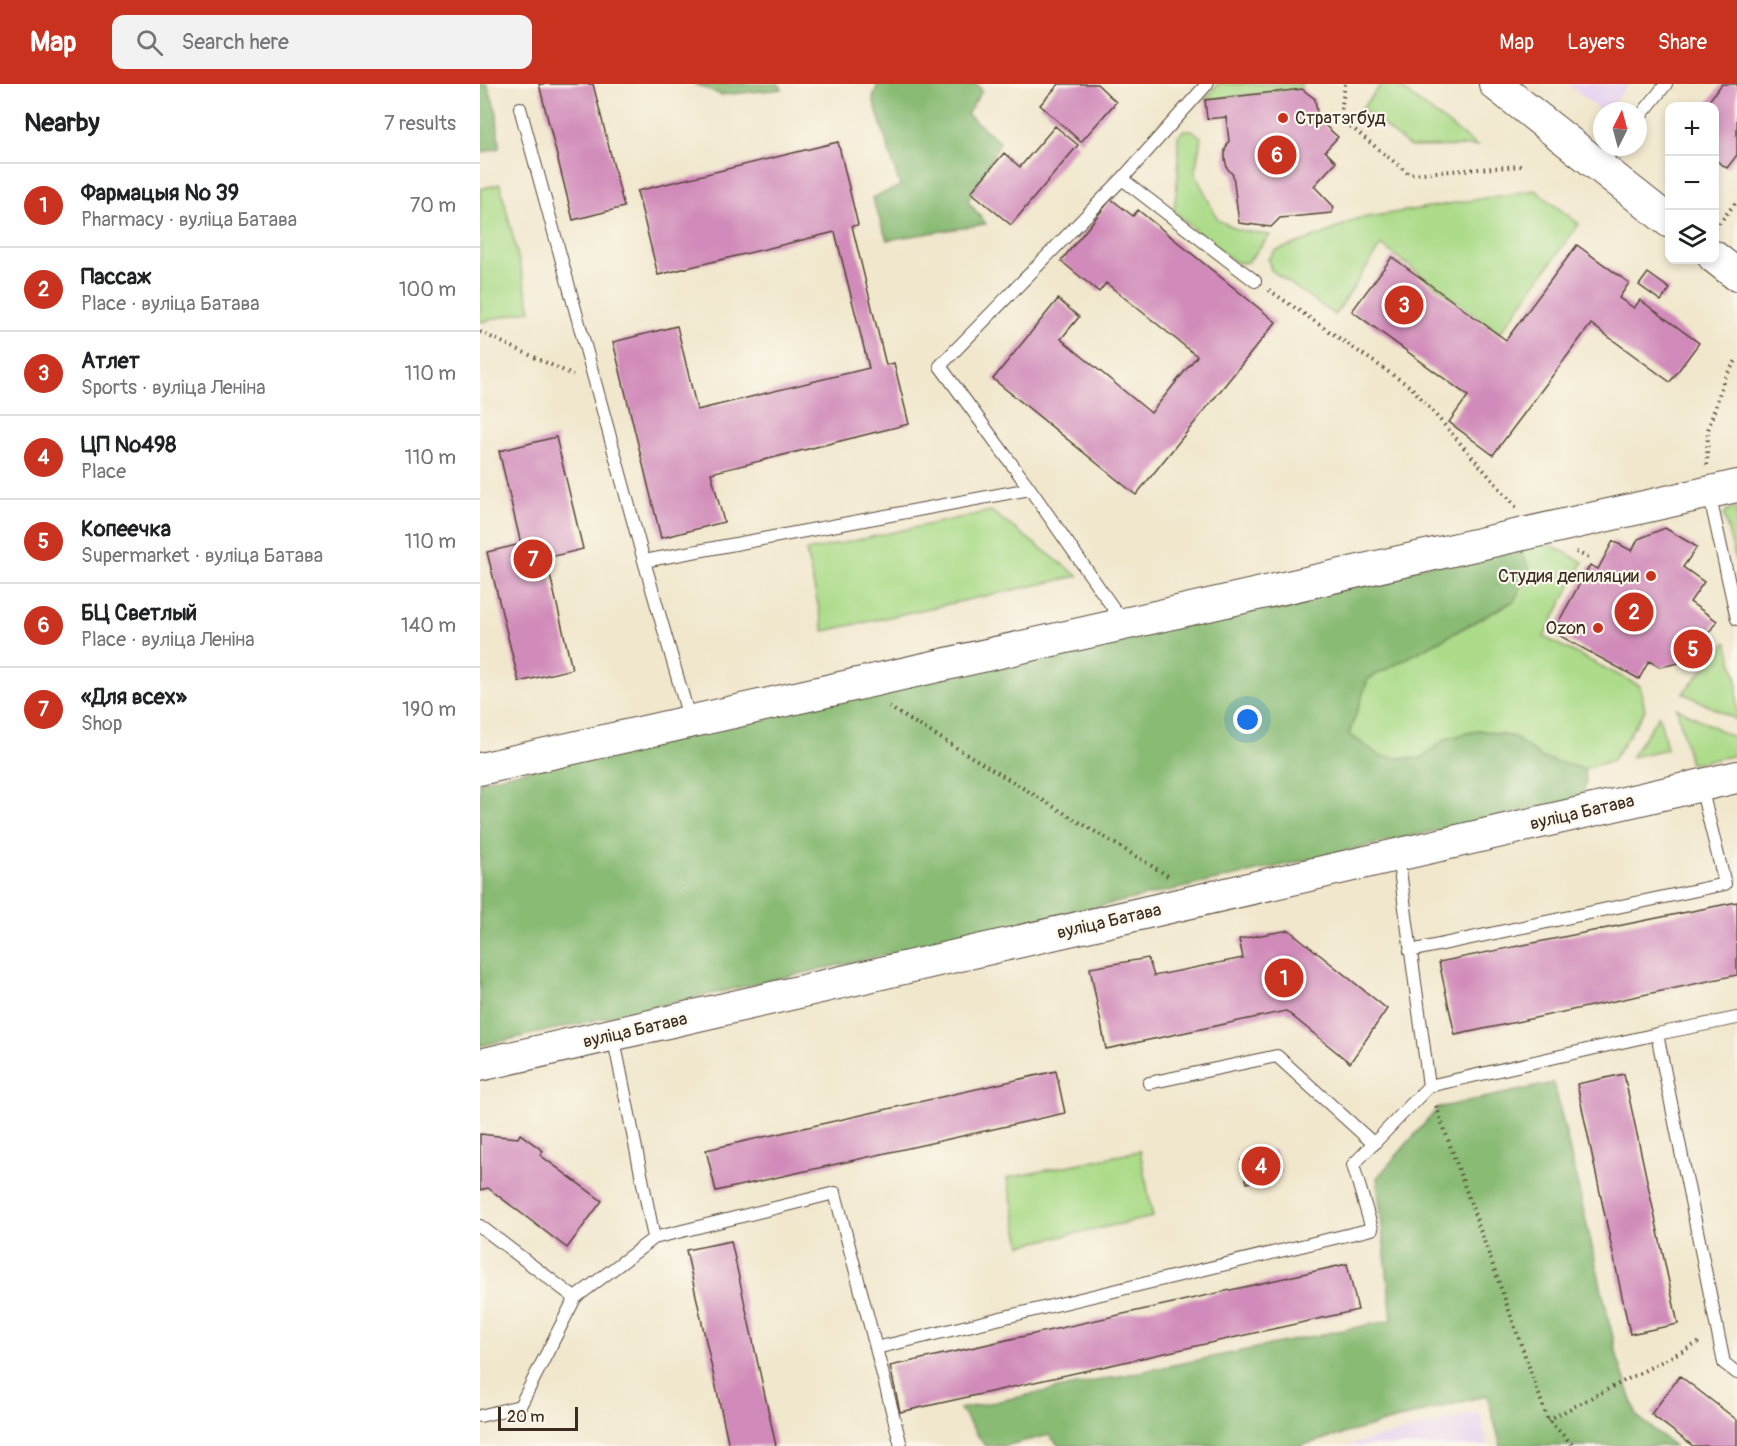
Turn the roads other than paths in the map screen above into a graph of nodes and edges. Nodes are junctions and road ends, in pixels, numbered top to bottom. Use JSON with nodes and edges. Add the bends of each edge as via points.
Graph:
{"nodes":[{"id":1,"x":1207,"y":84,"type":"edge"},
{"id":2,"x":1495,"y":84,"type":"edge"},
{"id":3,"x":1666,"y":84,"type":"edge"},
{"id":4,"x":1647,"y":107,"type":"edge"},
{"id":5,"x":520,"y":108,"type":"dead end"},
{"id":6,"x":1606,"y":157,"type":"edge"},
{"id":7,"x":1122,"y":179,"type":"junction"},
{"id":8,"x":1665,"y":217,"type":"edge"},
{"id":9,"x":1719,"y":261,"type":"edge"},
{"id":10,"x":1737,"y":274,"type":"edge"},
{"id":11,"x":1253,"y":280,"type":"road end"},
{"id":12,"x":1030,"y":489,"type":"junction"},
{"id":13,"x":1723,"y":490,"type":"edge"},
{"id":14,"x":644,"y":561,"type":"junction"},
{"id":15,"x":1737,"y":619,"type":"edge"},
{"id":16,"x":1125,"y":624,"type":"junction"},
{"id":17,"x":691,"y":722,"type":"junction"},
{"id":18,"x":480,"y":769,"type":"edge"},
{"id":19,"x":1737,"y":777,"type":"edge"},
{"id":20,"x":1700,"y":785,"type":"junction"},
{"id":21,"x":1398,"y":855,"type":"junction"},
{"id":22,"x":1410,"y":951,"type":"junction"},
{"id":23,"x":1737,"y":1018,"type":"edge"},
{"id":24,"x":1657,"y":1034,"type":"junction"},
{"id":25,"x":613,"y":1035,"type":"junction"},
{"id":26,"x":480,"y":1065,"type":"edge"},
{"id":27,"x":1149,"y":1083,"type":"dead end"},
{"id":28,"x":1429,"y":1086,"type":"junction"},
{"id":29,"x":1374,"y":1144,"type":"junction"},
{"id":30,"x":480,"y":1226,"type":"edge"},
{"id":31,"x":654,"y":1238,"type":"junction"},
{"id":32,"x":575,"y":1298,"type":"junction"},
{"id":33,"x":876,"y":1348,"type":"junction"},
{"id":34,"x":1737,"y":1373,"type":"edge"},
{"id":35,"x":480,"y":1416,"type":"edge"},
{"id":36,"x":900,"y":1446,"type":"edge"}],
"edges":[{"from":1,"to":7,"type":"lane"},
{"from":2,"to":6,"type":"street"},
{"from":3,"to":4,"type":"lane"},
{"from":5,"to":14,"type":"lane"},
{"from":6,"to":8,"type":"street"},
{"from":7,"to":11,"type":"lane"},
{"from":7,"to":12,"type":"lane","via":[[940,366]]},
{"from":9,"to":10,"type":"street"},
{"from":12,"to":14,"type":"lane"},
{"from":12,"to":16,"type":"lane"},
{"from":13,"to":15,"type":"lane"},
{"from":13,"to":16,"type":"street"},
{"from":14,"to":17,"type":"lane"},
{"from":16,"to":17,"type":"street"},
{"from":17,"to":18,"type":"street"},
{"from":19,"to":20,"type":"street","name":"вуліца Батава"},
{"from":20,"to":21,"type":"street","name":"вуліца Батава"},
{"from":20,"to":22,"type":"lane","via":[[1725,884]]},
{"from":21,"to":22,"type":"lane"},
{"from":21,"to":25,"type":"street","name":"вуліца Батава"},
{"from":22,"to":28,"type":"lane"},
{"from":23,"to":24,"type":"lane"},
{"from":24,"to":28,"type":"lane"},
{"from":24,"to":34,"type":"lane","via":[[1724,1363]]},
{"from":25,"to":26,"type":"street","name":"вуліца Батава"},
{"from":25,"to":31,"type":"lane"},
{"from":27,"to":29,"type":"lane","via":[[1276,1056]]},
{"from":28,"to":29,"type":"lane"},
{"from":29,"to":33,"type":"lane","via":[[1353,1165],[1372,1229]]},
{"from":30,"to":32,"type":"lane"},
{"from":31,"to":32,"type":"lane"},
{"from":31,"to":33,"type":"lane","via":[[835,1193]]},
{"from":32,"to":35,"type":"lane","via":[[520,1406]]},
{"from":33,"to":36,"type":"lane"}]}
